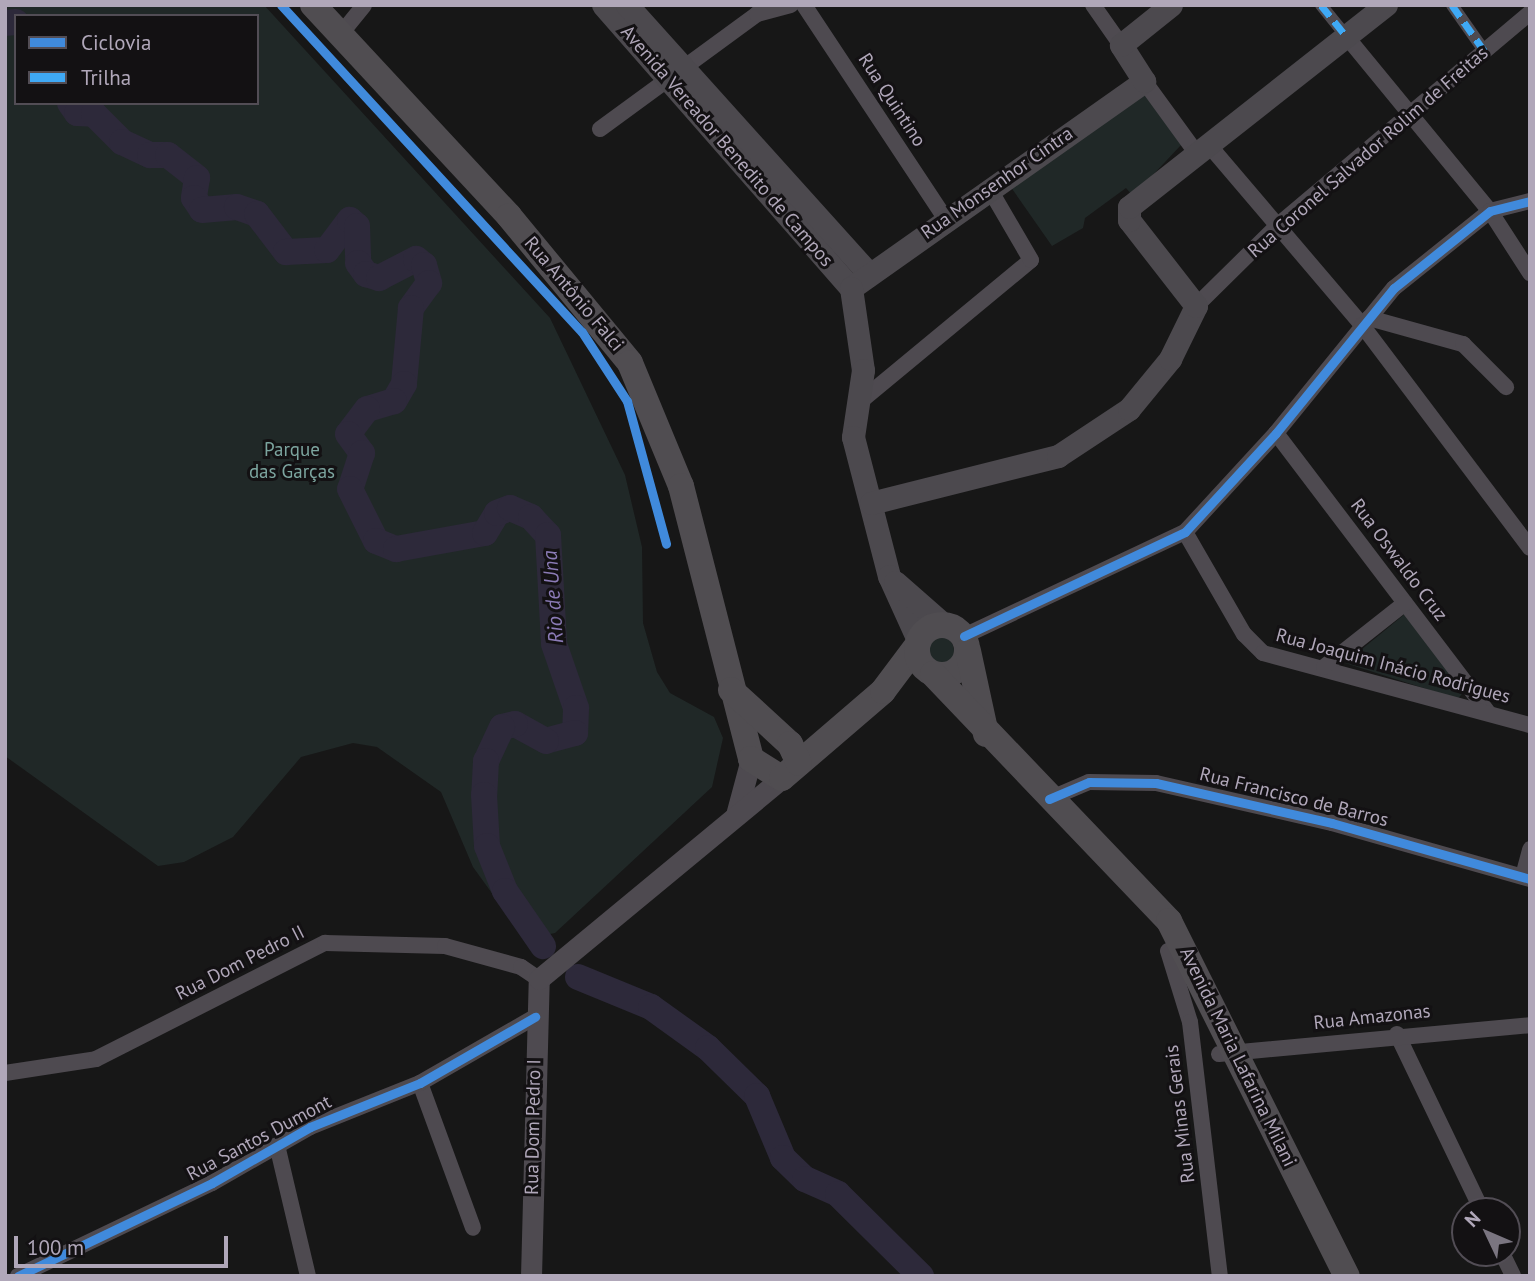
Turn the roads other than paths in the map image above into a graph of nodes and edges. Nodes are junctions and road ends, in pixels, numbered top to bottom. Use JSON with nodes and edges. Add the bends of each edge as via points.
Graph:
{"nodes":[{"id":1,"x":313,"y":5,"type":"edge"},
{"id":2,"x":364,"y":5,"type":"edge"},
{"id":3,"x":603,"y":5,"type":"edge"},
{"id":4,"x":627,"y":5,"type":"edge"},
{"id":5,"x":791,"y":5,"type":"edge"},
{"id":6,"x":804,"y":5,"type":"edge"},
{"id":7,"x":1093,"y":5,"type":"edge"},
{"id":8,"x":1171,"y":5,"type":"edge"},
{"id":9,"x":1321,"y":5,"type":"edge"},
{"id":10,"x":1386,"y":5,"type":"edge"},
{"id":11,"x":1452,"y":5,"type":"edge"},
{"id":12,"x":754,"y":10,"type":"edge"},
{"id":13,"x":1530,"y":13,"type":"edge"},
{"id":14,"x":340,"y":35,"type":"junction"},
{"id":15,"x":1346,"y":36,"type":"junction"},
{"id":16,"x":1121,"y":45,"type":"junction"},
{"id":17,"x":1485,"y":52,"type":"junction"},
{"id":18,"x":675,"y":73,"type":"junction"},
{"id":19,"x":1144,"y":81,"type":"junction"},
{"id":20,"x":1410,"y":114,"type":"junction"},
{"id":21,"x":600,"y":129,"type":"dead end"},
{"id":22,"x":1202,"y":149,"type":"junction"},
{"id":23,"x":989,"y":188,"type":"junction"},
{"id":24,"x":1530,"y":201,"type":"edge"},
{"id":25,"x":1490,"y":211,"type":"junction"},
{"id":26,"x":945,"y":219,"type":"junction"},
{"id":27,"x":1279,"y":225,"type":"junction"},
{"id":28,"x":1530,"y":273,"type":"edge"},
{"id":29,"x":859,"y":281,"type":"junction"},
{"id":30,"x":1196,"y":306,"type":"junction"},
{"id":31,"x":1366,"y":321,"type":"junction"},
{"id":32,"x":1507,"y":387,"type":"dead end"},
{"id":33,"x":862,"y":400,"type":"junction"},
{"id":34,"x":1276,"y":433,"type":"junction"},
{"id":35,"x":871,"y":503,"type":"junction"},
{"id":36,"x":1185,"y":532,"type":"junction"},
{"id":37,"x":1530,"y":548,"type":"edge"},
{"id":38,"x":889,"y":576,"type":"junction"},
{"id":39,"x":1405,"y":603,"type":"junction"},
{"id":40,"x":958,"y":637,"type":"junction"},
{"id":41,"x":923,"y":658,"type":"junction"},
{"id":42,"x":1324,"y":667,"type":"junction"},
{"id":43,"x":730,"y":689,"type":"junction"},
{"id":44,"x":1488,"y":712,"type":"junction"},
{"id":45,"x":1530,"y":725,"type":"edge"},
{"id":46,"x":778,"y":733,"type":"junction"},
{"id":47,"x":830,"y":736,"type":"junction"},
{"id":48,"x":986,"y":736,"type":"junction"},
{"id":49,"x":751,"y":759,"type":"junction"},
{"id":50,"x":790,"y":771,"type":"junction"},
{"id":51,"x":1049,"y":799,"type":"junction"},
{"id":52,"x":733,"y":820,"type":"junction"},
{"id":53,"x":1530,"y":849,"type":"edge"},
{"id":54,"x":1105,"y":857,"type":"junction"},
{"id":55,"x":1526,"y":878,"type":"edge"},
{"id":56,"x":539,"y":979,"type":"junction"},
{"id":57,"x":1196,"y":1001,"type":"junction"},
{"id":58,"x":535,"y":1017,"type":"junction"},
{"id":59,"x":1530,"y":1025,"type":"edge"},
{"id":60,"x":1396,"y":1034,"type":"junction"},
{"id":61,"x":1228,"y":1053,"type":"junction"},
{"id":62,"x":5,"y":1073,"type":"edge"},
{"id":63,"x":420,"y":1083,"type":"junction"},
{"id":64,"x":276,"y":1145,"type":"junction"},
{"id":65,"x":1475,"y":1197,"type":"edge"},
{"id":66,"x":473,"y":1228,"type":"dead end"},
{"id":67,"x":35,"y":1271,"type":"edge"},
{"id":68,"x":19,"y":1276,"type":"edge"},
{"id":69,"x":308,"y":1276,"type":"edge"},
{"id":70,"x":531,"y":1276,"type":"edge"},
{"id":71,"x":1220,"y":1276,"type":"edge"},
{"id":72,"x":1328,"y":1276,"type":"edge"},
{"id":73,"x":1347,"y":1276,"type":"edge"}],
"edges":[{"from":1,"to":14,"type":"main road","name":"Rua Antônio Falci"},
{"from":2,"to":14,"type":"street"},
{"from":3,"to":18,"type":"main road","name":"Avenida Vereador Benedito de Campos"},
{"from":4,"to":18,"type":"main road","name":"Avenida Vereador Benedito de Campos"},
{"from":5,"to":12,"type":"street"},
{"from":6,"to":26,"type":"street","name":"Rua Quintino"},
{"from":7,"to":16,"type":"street"},
{"from":8,"to":16,"type":"main road"},
{"from":9,"to":15,"type":"street"},
{"from":10,"to":15,"type":"main road"},
{"from":11,"to":17,"type":"street"},
{"from":12,"to":18,"type":"street"},
{"from":13,"to":17,"type":"street","name":"Rua Coronel Salvador Rolim de Freitas"},
{"from":14,"to":43,"type":"main road","name":"Rua Antônio Falci","via":[[526,236],[630,363],[681,486]]},
{"from":15,"to":20,"type":"street"},
{"from":15,"to":22,"type":"main road"},
{"from":16,"to":19,"type":"main road"},
{"from":17,"to":20,"type":"street","name":"Rua Coronel Salvador Rolim de Freitas"},
{"from":18,"to":21,"type":"street"},
{"from":18,"to":29,"type":"main road","name":"Avenida Vereador Benedito de Campos"},
{"from":19,"to":22,"type":"street"},
{"from":19,"to":23,"type":"main road","name":"Rua Monsenhor Cintra"},
{"from":20,"to":25,"type":"street"},
{"from":20,"to":27,"type":"street","name":"Rua Coronel Salvador Rolim de Freitas"},
{"from":22,"to":27,"type":"street"},
{"from":22,"to":30,"type":"main road","via":[[1126,214]]},
{"from":23,"to":26,"type":"main road","name":"Rua Monsenhor Cintra"},
{"from":23,"to":33,"type":"street","via":[[1031,260]]},
{"from":24,"to":25,"type":"street"},
{"from":25,"to":28,"type":"street"},
{"from":25,"to":31,"type":"street","via":[[1394,288]]},
{"from":26,"to":29,"type":"main road","name":"Rua Monsenhor Cintra"},
{"from":27,"to":30,"type":"street","name":"Rua Coronel Salvador Rolim de Freitas"},
{"from":27,"to":31,"type":"street"},
{"from":29,"to":33,"type":"main road"},
{"from":30,"to":35,"type":"main road","name":"Rua Coronel Salvador Rolim de Freitas","via":[[1150,387],[1100,434],[1013,470]]},
{"from":31,"to":32,"type":"street","via":[[1463,344]]},
{"from":31,"to":34,"type":"street"},
{"from":31,"to":37,"type":"street"},
{"from":33,"to":35,"type":"main road","via":[[853,437]]},
{"from":34,"to":36,"type":"street"},
{"from":34,"to":39,"type":"street","name":"Rua Oswaldo Cruz"},
{"from":35,"to":38,"type":"main road"},
{"from":36,"to":40,"type":"street"},
{"from":36,"to":42,"type":"street","name":"Rua Joaquim Inácio Rodrigues","via":[[1252,645]]},
{"from":38,"to":40,"type":"main road"},
{"from":38,"to":41,"type":"main road"},
{"from":39,"to":42,"type":"street"},
{"from":39,"to":44,"type":"street","name":"Rua Oswaldo Cruz"},
{"from":40,"to":41,"type":"main road"},
{"from":40,"to":41,"type":"main road","via":[[949,675]]},
{"from":40,"to":48,"type":"main road"},
{"from":41,"to":47,"type":"main road"},
{"from":41,"to":48,"type":"main road"},
{"from":42,"to":44,"type":"street","name":"Rua Joaquim Inácio Rodrigues"},
{"from":43,"to":46,"type":"main road"},
{"from":43,"to":49,"type":"main road","name":"Rua Antônio Falci"},
{"from":44,"to":45,"type":"street","name":"Rua Joaquim Inácio Rodrigues"},
{"from":46,"to":47,"type":"main road"},
{"from":46,"to":49,"type":"main road","via":[[756,746]]},
{"from":46,"to":50,"type":"main road"},
{"from":47,"to":50,"type":"main road"},
{"from":48,"to":51,"type":"main road"},
{"from":49,"to":50,"type":"main road"},
{"from":49,"to":52,"type":"street"},
{"from":50,"to":52,"type":"street"},
{"from":51,"to":54,"type":"main road","name":"Avenida Maria Lafarina Milani"},
{"from":51,"to":55,"type":"street","name":"Rua Francisco de Barros","via":[[1089,782],[1156,783]]},
{"from":52,"to":56,"type":"street"},
{"from":53,"to":55,"type":"street"},
{"from":54,"to":57,"type":"main road","name":"Avenida Maria Lafarina Milani"},
{"from":54,"to":57,"type":"main road","name":"Avenida Maria Lafarina Milani","via":[[1169,921]]},
{"from":56,"to":58,"type":"street","name":"Rua Dom Pedro I"},
{"from":56,"to":62,"type":"street","name":"Rua Dom Pedro II","via":[[522,967],[445,946],[325,943],[96,1059]]},
{"from":57,"to":61,"type":"main road","name":"Avenida Maria Lafarina Milani"},
{"from":57,"to":71,"type":"street","name":"Rua Minas Gerais"},
{"from":58,"to":63,"type":"street","name":"Rua Santos Dumont"},
{"from":58,"to":70,"type":"street","name":"Rua Dom Pedro I"},
{"from":59,"to":60,"type":"street","name":"Rua Amazonas"},
{"from":60,"to":61,"type":"street","name":"Rua Amazonas"},
{"from":60,"to":65,"type":"street"},
{"from":61,"to":72,"type":"main road","name":"Avenida Maria Lafarina Milani"},
{"from":61,"to":73,"type":"main road","name":"Avenida Maria Lafarina Milani"},
{"from":63,"to":64,"type":"street","name":"Rua Santos Dumont"},
{"from":63,"to":66,"type":"street"},
{"from":64,"to":67,"type":"street","name":"Rua Santos Dumont","via":[[212,1183]]},
{"from":64,"to":69,"type":"street"},
{"from":67,"to":68,"type":"street","name":"Rua Santos Dumont"}]}
